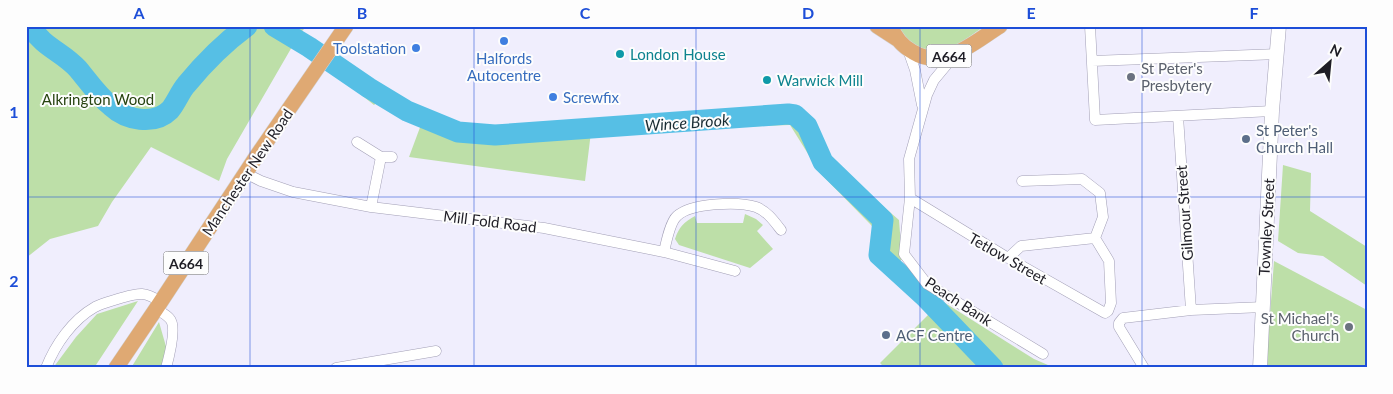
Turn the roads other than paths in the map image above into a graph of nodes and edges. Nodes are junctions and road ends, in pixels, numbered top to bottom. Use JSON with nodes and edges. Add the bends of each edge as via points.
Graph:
{"nodes":[{"id":1,"x":346,"y":26,"type":"edge"},
{"id":2,"x":877,"y":26,"type":"edge"},
{"id":3,"x":1000,"y":26,"type":"edge"},
{"id":4,"x":1090,"y":26,"type":"edge"},
{"id":5,"x":1280,"y":26,"type":"edge"},
{"id":6,"x":894,"y":33,"type":"edge"},
{"id":7,"x":908,"y":50,"type":"junction"},
{"id":8,"x":956,"y":54,"type":"junction"},
{"id":9,"x":1276,"y":54,"type":"junction"},
{"id":10,"x":1092,"y":61,"type":"junction"},
{"id":11,"x":923,"y":111,"type":"junction"},
{"id":12,"x":1272,"y":111,"type":"junction"},
{"id":13,"x":1178,"y":116,"type":"junction"},
{"id":14,"x":357,"y":142,"type":"dead end"},
{"id":15,"x":392,"y":156,"type":"dead end"},
{"id":16,"x":381,"y":157,"type":"junction"},
{"id":17,"x":245,"y":173,"type":"junction"},
{"id":18,"x":1022,"y":181,"type":"dead end"},
{"id":19,"x":910,"y":198,"type":"junction"},
{"id":20,"x":371,"y":207,"type":"junction"},
{"id":21,"x":781,"y":230,"type":"dead end"},
{"id":22,"x":1094,"y":238,"type":"junction"},
{"id":23,"x":664,"y":252,"type":"junction"},
{"id":24,"x":1008,"y":258,"type":"junction"},
{"id":25,"x":735,"y":271,"type":"dead end"},
{"id":26,"x":159,"y":306,"type":"junction"},
{"id":27,"x":1264,"y":307,"type":"junction"},
{"id":28,"x":1191,"y":310,"type":"junction"},
{"id":29,"x":436,"y":351,"type":"dead end"},
{"id":30,"x":1043,"y":354,"type":"dead end"},
{"id":31,"x":46,"y":368,"type":"edge"},
{"id":32,"x":116,"y":368,"type":"edge"},
{"id":33,"x":166,"y":368,"type":"edge"},
{"id":34,"x":336,"y":368,"type":"edge"},
{"id":35,"x":1144,"y":368,"type":"edge"},
{"id":36,"x":1260,"y":368,"type":"edge"}],
"edges":[{"from":1,"to":17,"type":"main road","name":"Manchester New Road","number":"A664"},
{"from":2,"to":6,"type":"main road","number":"A664"},
{"from":3,"to":8,"type":"main road","number":"A664"},
{"from":4,"to":10,"type":"street"},
{"from":5,"to":9,"type":"main road","name":"Townley Street"},
{"from":6,"to":7,"type":"main road","number":"A664"},
{"from":7,"to":8,"type":"main road","number":"A664","via":[[935,59]]},
{"from":7,"to":11,"type":"street"},
{"from":8,"to":11,"type":"street","name":"Peach Bank","via":[[934,80]]},
{"from":9,"to":10,"type":"street"},
{"from":9,"to":12,"type":"main road","name":"Townley Street"},
{"from":10,"to":13,"type":"street","via":[[1095,120]]},
{"from":11,"to":19,"type":"street","name":"Peach Bank","via":[[909,160]]},
{"from":12,"to":13,"type":"street"},
{"from":12,"to":27,"type":"main road","name":"Townley Street"},
{"from":13,"to":28,"type":"street","name":"Gilmour Street"},
{"from":14,"to":16,"type":"street"},
{"from":15,"to":16,"type":"street"},
{"from":16,"to":20,"type":"street"},
{"from":17,"to":20,"type":"street","name":"Mill Fold Road","via":[[286,190]]},
{"from":17,"to":26,"type":"main road","name":"Manchester New Road","number":"A664"},
{"from":18,"to":22,"type":"street","via":[[1082,179],[1100,193],[1103,217]]},
{"from":19,"to":24,"type":"street","name":"Tetlow Street"},
{"from":19,"to":30,"type":"street","name":"Peach Bank","via":[[904,254],[927,284]]},
{"from":20,"to":23,"type":"street","name":"Mill Fold Road","via":[[544,228]]},
{"from":21,"to":23,"type":"street","via":[[769,215],[756,207],[734,204],[704,206],[676,217]]},
{"from":22,"to":24,"type":"street","via":[[1021,246]]},
{"from":22,"to":24,"type":"street","name":"Tetlow Street","via":[[1109,261],[1111,303],[1105,313]]},
{"from":23,"to":25,"type":"street","name":"Mill Fold Road"},
{"from":26,"to":31,"type":"street","via":[[150,295],[140,293],[95,307],[65,334]]},
{"from":26,"to":32,"type":"main road","name":"Manchester New Road","number":"A664"},
{"from":26,"to":33,"type":"street","via":[[173,324]]},
{"from":27,"to":28,"type":"street"},
{"from":27,"to":36,"type":"main road","name":"Townley Street"},
{"from":28,"to":35,"type":"street","via":[[1121,320],[1119,327]]},
{"from":29,"to":34,"type":"street"}]}
